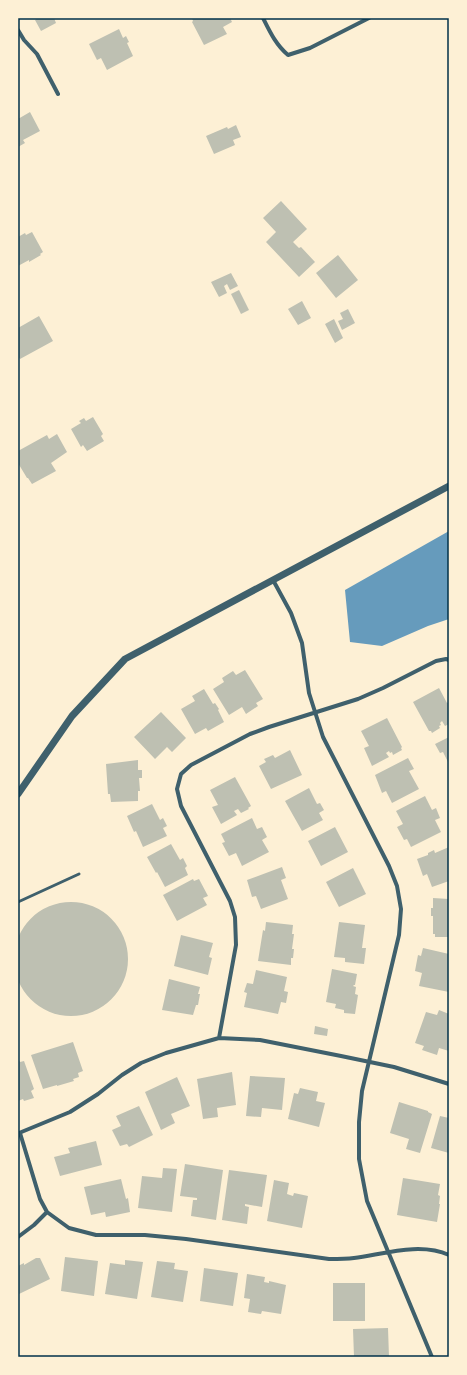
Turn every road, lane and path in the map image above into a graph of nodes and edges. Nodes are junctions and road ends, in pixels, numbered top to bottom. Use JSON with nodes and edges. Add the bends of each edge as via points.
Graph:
{"nodes":[{"id":1,"x":263,"y":18,"type":"edge"},
{"id":2,"x":369,"y":18,"type":"edge"},
{"id":3,"x":18,"y":30,"type":"edge"},
{"id":4,"x":58,"y":94,"type":"dead end"},
{"id":5,"x":449,"y":486,"type":"edge"},
{"id":6,"x":273,"y":580,"type":"junction"},
{"id":7,"x":449,"y":660,"type":"edge"},
{"id":8,"x":315,"y":712,"type":"junction"},
{"id":9,"x":18,"y":794,"type":"edge"},
{"id":10,"x":79,"y":874,"type":"dead end"},
{"id":11,"x":18,"y":902,"type":"edge"},
{"id":12,"x":219,"y":1038,"type":"junction"},
{"id":13,"x":369,"y":1062,"type":"junction"},
{"id":14,"x":449,"y":1084,"type":"edge"},
{"id":15,"x":19,"y":1133,"type":"edge"},
{"id":16,"x":47,"y":1212,"type":"junction"},
{"id":17,"x":18,"y":1237,"type":"edge"},
{"id":18,"x":388,"y":1253,"type":"junction"},
{"id":19,"x":449,"y":1255,"type":"edge"},
{"id":20,"x":432,"y":1357,"type":"edge"}],
"edges":[{"from":1,"to":2,"type":"street","via":[[274,40],[288,55],[310,48]]},
{"from":3,"to":4,"type":"street","via":[[37,54]]},
{"from":5,"to":6,"type":"street"},
{"from":6,"to":8,"type":"street","via":[[291,613],[302,643],[309,693]]},
{"from":6,"to":9,"type":"street","via":[[125,659],[72,716]]},
{"from":7,"to":8,"type":"street","via":[[436,661],[358,699]]},
{"from":8,"to":12,"type":"street","via":[[250,734],[191,765],[181,774],[177,789],[182,806],[230,901],[235,917],[236,944]]},
{"from":8,"to":13,"type":"street","via":[[323,737],[389,866],[397,886],[401,909],[399,935]]},
{"from":10,"to":11,"type":"lane"},
{"from":12,"to":13,"type":"street","via":[[260,1040]]},
{"from":12,"to":15,"type":"street","via":[[141,1063],[70,1112]]},
{"from":13,"to":14,"type":"street"},
{"from":13,"to":18,"type":"street","via":[[362,1091],[359,1159],[367,1202]]},
{"from":15,"to":16,"type":"street","via":[[40,1199]]},
{"from":16,"to":17,"type":"street"},
{"from":16,"to":18,"type":"street","via":[[69,1228],[96,1235],[145,1235],[329,1259],[352,1259]]},
{"from":18,"to":19,"type":"street","via":[[418,1249]]},
{"from":18,"to":20,"type":"street"}]}
